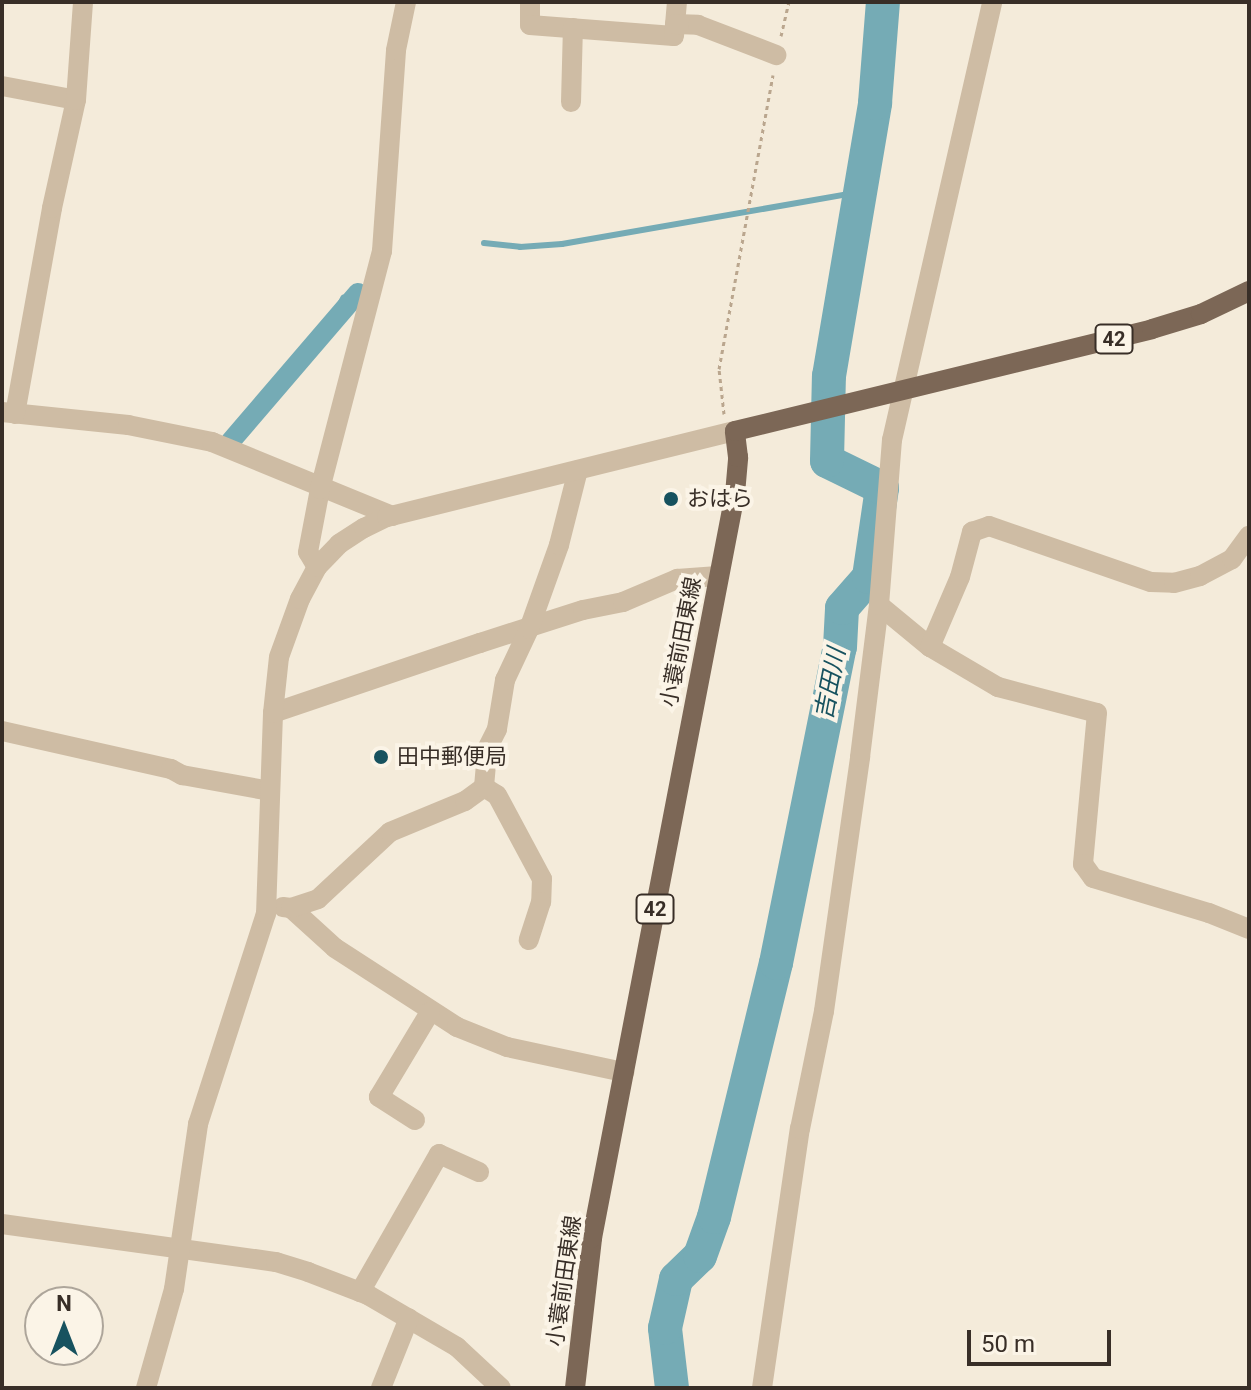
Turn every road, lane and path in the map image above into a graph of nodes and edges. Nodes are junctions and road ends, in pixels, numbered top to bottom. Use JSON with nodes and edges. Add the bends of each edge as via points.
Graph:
{"nodes":[{"id":1,"x":83,"y":2,"type":"edge"},
{"id":2,"x":406,"y":2,"type":"edge"},
{"id":3,"x":530,"y":2,"type":"edge"},
{"id":4,"x":677,"y":2,"type":"edge"},
{"id":5,"x":789,"y":2,"type":"edge"},
{"id":6,"x":992,"y":2,"type":"edge"},
{"id":7,"x":675,"y":24,"type":"junction"},
{"id":8,"x":573,"y":28,"type":"junction"},
{"id":9,"x":776,"y":55,"type":"junction"},
{"id":10,"x":2,"y":86,"type":"edge"},
{"id":11,"x":76,"y":100,"type":"junction"},
{"id":12,"x":571,"y":102,"type":"dead end"},
{"id":13,"x":1249,"y":291,"type":"edge"},
{"id":14,"x":906,"y":387,"type":"junction"},
{"id":15,"x":9,"y":413,"type":"edge"},
{"id":16,"x":730,"y":432,"type":"junction"},
{"id":17,"x":578,"y":470,"type":"junction"},
{"id":18,"x":320,"y":489,"type":"junction"},
{"id":19,"x":392,"y":516,"type":"junction"},
{"id":20,"x":1249,"y":536,"type":"edge"},
{"id":21,"x":317,"y":567,"type":"junction"},
{"id":22,"x":718,"y":576,"type":"junction"},
{"id":23,"x":879,"y":605,"type":"junction"},
{"id":24,"x":529,"y":629,"type":"junction"},
{"id":25,"x":930,"y":647,"type":"junction"},
{"id":26,"x":273,"y":713,"type":"junction"},
{"id":27,"x":2,"y":731,"type":"edge"},
{"id":28,"x":484,"y":787,"type":"junction"},
{"id":29,"x":270,"y":791,"type":"junction"},
{"id":30,"x":267,"y":906,"type":"junction"},
{"id":31,"x":291,"y":908,"type":"junction"},
{"id":32,"x":1249,"y":929,"type":"edge"},
{"id":33,"x":529,"y":940,"type":"dead end"},
{"id":34,"x":430,"y":1012,"type":"junction"},
{"id":35,"x":624,"y":1072,"type":"junction"},
{"id":36,"x":415,"y":1120,"type":"dead end"},
{"id":37,"x":479,"y":1172,"type":"dead end"},
{"id":38,"x":2,"y":1224,"type":"edge"},
{"id":39,"x":179,"y":1248,"type":"junction"},
{"id":40,"x":360,"y":1292,"type":"junction"},
{"id":41,"x":409,"y":1318,"type":"junction"},
{"id":42,"x":146,"y":1388,"type":"edge"},
{"id":43,"x":381,"y":1388,"type":"edge"},
{"id":44,"x":501,"y":1388,"type":"edge"},
{"id":45,"x":575,"y":1388,"type":"edge"},
{"id":46,"x":762,"y":1388,"type":"edge"}],
"edges":[{"from":1,"to":11,"type":"street"},
{"from":2,"to":18,"type":"street","via":[[396,50],[382,251]]},
{"from":3,"to":8,"type":"street","via":[[530,25]]},
{"from":4,"to":7,"type":"street"},
{"from":5,"to":9,"type":"path"},
{"from":6,"to":14,"type":"street"},
{"from":7,"to":8,"type":"street","via":[[674,36]]},
{"from":7,"to":9,"type":"street","via":[[698,25]]},
{"from":8,"to":12,"type":"street"},
{"from":9,"to":16,"type":"path","via":[[719,369]]},
{"from":10,"to":11,"type":"street"},
{"from":11,"to":15,"type":"street"},
{"from":13,"to":14,"type":"main road","number":"42","via":[[1152,329]]},
{"from":14,"to":16,"type":"main road","number":"42"},
{"from":14,"to":23,"type":"street","via":[[892,440]]},
{"from":15,"to":18,"type":"street","via":[[128,425],[212,442]]},
{"from":16,"to":17,"type":"street"},
{"from":16,"to":22,"type":"main road","name":"小蓑前田東線","number":"42","via":[[735,494]]},
{"from":17,"to":19,"type":"street"},
{"from":17,"to":24,"type":"street"},
{"from":18,"to":19,"type":"street"},
{"from":18,"to":21,"type":"street","via":[[308,552]]},
{"from":19,"to":21,"type":"street","via":[[339,544]]},
{"from":20,"to":25,"type":"street","via":[[1232,559],[1174,583],[1151,582],[989,526],[972,532],[960,577]]},
{"from":21,"to":26,"type":"street","via":[[279,657]]},
{"from":22,"to":24,"type":"street","via":[[677,579],[623,602]]},
{"from":22,"to":35,"type":"main road","name":"小蓑前田東線","number":"42"},
{"from":23,"to":25,"type":"street"},
{"from":23,"to":46,"type":"street","via":[[824,1011],[800,1129]]},
{"from":24,"to":26,"type":"street"},
{"from":24,"to":28,"type":"street","via":[[505,680],[497,729],[487,749]]},
{"from":25,"to":32,"type":"street","via":[[998,687],[1097,713],[1083,864],[1093,878]]},
{"from":26,"to":29,"type":"street"},
{"from":27,"to":29,"type":"street"},
{"from":28,"to":31,"type":"street","via":[[465,801],[390,832],[318,899]]},
{"from":28,"to":33,"type":"street","via":[[497,795],[542,879]]},
{"from":29,"to":30,"type":"street"},
{"from":30,"to":31,"type":"street"},
{"from":30,"to":39,"type":"street","via":[[198,1124]]},
{"from":31,"to":34,"type":"street","via":[[335,948]]},
{"from":34,"to":35,"type":"street","via":[[507,1047]]},
{"from":34,"to":36,"type":"street","via":[[379,1097]]},
{"from":35,"to":45,"type":"main road","name":"小蓑前田東線","number":"42","via":[[592,1238]]},
{"from":37,"to":40,"type":"street","via":[[439,1154]]},
{"from":38,"to":39,"type":"street"},
{"from":39,"to":40,"type":"street","via":[[276,1262]]},
{"from":39,"to":42,"type":"street","via":[[174,1289]]},
{"from":40,"to":41,"type":"street"},
{"from":41,"to":43,"type":"street"},
{"from":41,"to":44,"type":"street","via":[[457,1347]]}]}
